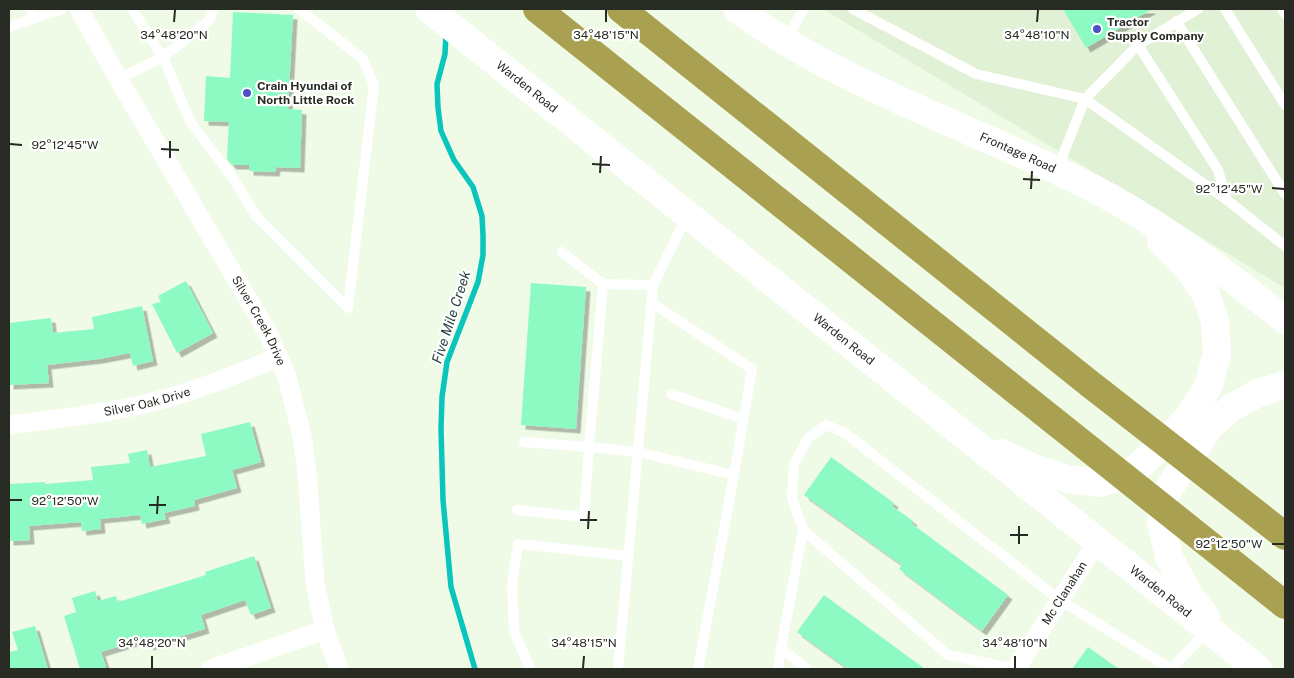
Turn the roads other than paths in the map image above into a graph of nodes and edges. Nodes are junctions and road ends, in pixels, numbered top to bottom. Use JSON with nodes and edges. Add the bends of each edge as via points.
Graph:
{"nodes":[{"id":1,"x":62,"y":9,"type":"edge"},
{"id":2,"x":79,"y":9,"type":"edge"},
{"id":3,"x":132,"y":9,"type":"edge"},
{"id":4,"x":213,"y":9,"type":"edge"},
{"id":5,"x":299,"y":9,"type":"edge"},
{"id":6,"x":429,"y":9,"type":"edge"},
{"id":7,"x":537,"y":9,"type":"edge"},
{"id":8,"x":621,"y":9,"type":"edge"},
{"id":9,"x":737,"y":9,"type":"edge"},
{"id":10,"x":804,"y":9,"type":"edge"},
{"id":11,"x":853,"y":9,"type":"edge"},
{"id":12,"x":1198,"y":9,"type":"edge"},
{"id":13,"x":1225,"y":9,"type":"edge"},
{"id":14,"x":1282,"y":9,"type":"edge"},
{"id":15,"x":33,"y":13,"type":"edge"},
{"id":16,"x":1285,"y":14,"type":"edge"},
{"id":17,"x":1176,"y":21,"type":"junction"},
{"id":18,"x":9,"y":27,"type":"edge"},
{"id":19,"x":785,"y":40,"type":"junction"},
{"id":20,"x":1138,"y":45,"type":"junction"},
{"id":21,"x":163,"y":57,"type":"junction"},
{"id":22,"x":118,"y":79,"type":"junction"},
{"id":23,"x":1085,"y":99,"type":"junction"},
{"id":24,"x":1285,"y":105,"type":"edge"},
{"id":25,"x":1057,"y":170,"type":"junction"},
{"id":26,"x":1285,"y":194,"type":"edge"},
{"id":27,"x":1227,"y":200,"type":"junction"},
{"id":28,"x":1129,"y":208,"type":"junction"},
{"id":29,"x":687,"y":215,"type":"junction"},
{"id":30,"x":1285,"y":246,"type":"edge"},
{"id":31,"x":562,"y":252,"type":"dead end"},
{"id":32,"x":603,"y":284,"type":"junction"},
{"id":33,"x":653,"y":286,"type":"junction"},
{"id":34,"x":652,"y":303,"type":"junction"},
{"id":35,"x":1285,"y":320,"type":"edge"},
{"id":36,"x":278,"y":357,"type":"junction"},
{"id":37,"x":1285,"y":384,"type":"edge"},
{"id":38,"x":671,"y":394,"type":"dead end"},
{"id":39,"x":743,"y":420,"type":"junction"},
{"id":40,"x":9,"y":425,"type":"edge"},
{"id":41,"x":962,"y":434,"type":"junction"},
{"id":42,"x":524,"y":442,"type":"dead end"},
{"id":43,"x":589,"y":447,"type":"junction"},
{"id":44,"x":638,"y":452,"type":"junction"},
{"id":45,"x":734,"y":475,"type":"junction"},
{"id":46,"x":517,"y":510,"type":"dead end"},
{"id":47,"x":803,"y":530,"type":"junction"},
{"id":48,"x":1285,"y":536,"type":"edge"},
{"id":49,"x":1097,"y":542,"type":"junction"},
{"id":50,"x":628,"y":556,"type":"junction"},
{"id":51,"x":1060,"y":600,"type":"junction"},
{"id":52,"x":1285,"y":605,"type":"edge"},
{"id":53,"x":326,"y":630,"type":"junction"},
{"id":54,"x":1208,"y":630,"type":"junction"},
{"id":55,"x":781,"y":648,"type":"junction"},
{"id":56,"x":1233,"y":649,"type":"junction"},
{"id":57,"x":211,"y":669,"type":"edge"},
{"id":58,"x":339,"y":669,"type":"edge"},
{"id":59,"x":530,"y":669,"type":"edge"},
{"id":60,"x":618,"y":669,"type":"edge"},
{"id":61,"x":698,"y":669,"type":"edge"},
{"id":62,"x":778,"y":669,"type":"edge"},
{"id":63,"x":807,"y":669,"type":"edge"},
{"id":64,"x":1016,"y":669,"type":"edge"},
{"id":65,"x":1258,"y":669,"type":"edge"}],
"edges":[{"from":1,"to":15,"type":"lane"},
{"from":2,"to":22,"type":"street","name":"Silver Creek Drive"},
{"from":3,"to":21,"type":"lane"},
{"from":4,"to":21,"type":"lane","via":[[210,21]]},
{"from":5,"to":21,"type":"lane","via":[[363,59],[374,85],[348,308],[256,216],[234,179],[191,122]]},
{"from":6,"to":29,"type":"main road","name":"Warden Road"},
{"from":7,"to":52,"type":"highway"},
{"from":8,"to":48,"type":"highway"},
{"from":9,"to":19,"type":"main road","name":"Frontage Road"},
{"from":10,"to":19,"type":"lane"},
{"from":11,"to":23,"type":"lane","via":[[976,74]]},
{"from":12,"to":17,"type":"lane"},
{"from":13,"to":24,"type":"lane"},
{"from":14,"to":16,"type":"lane"},
{"from":15,"to":18,"type":"lane"},
{"from":17,"to":20,"type":"lane"},
{"from":17,"to":26,"type":"lane"},
{"from":19,"to":25,"type":"main road","name":"Frontage Road","via":[[846,74]]},
{"from":20,"to":23,"type":"lane"},
{"from":20,"to":27,"type":"lane","via":[[1218,170]]},
{"from":21,"to":22,"type":"lane"},
{"from":22,"to":36,"type":"street","name":"Silver Creek Drive","via":[[268,333]]},
{"from":23,"to":25,"type":"lane"},
{"from":23,"to":27,"type":"lane"},
{"from":25,"to":28,"type":"main road","name":"Frontage Road"},
{"from":27,"to":30,"type":"lane"},
{"from":28,"to":35,"type":"main road","name":"Frontage Road","via":[[1209,261]]},
{"from":28,"to":41,"type":"main road","via":[[1188,269],[1206,294],[1215,322],[1215,362],[1208,386],[1188,418],[1131,473],[1100,483],[1067,479],[1031,467]]},
{"from":29,"to":33,"type":"lane"},
{"from":29,"to":41,"type":"main road","name":"Warden Road"},
{"from":31,"to":32,"type":"lane"},
{"from":32,"to":33,"type":"lane"},
{"from":32,"to":43,"type":"lane"},
{"from":33,"to":34,"type":"lane"},
{"from":34,"to":39,"type":"lane","via":[[752,369]]},
{"from":34,"to":44,"type":"lane"},
{"from":36,"to":40,"type":"street","name":"Silver Oak Drive","via":[[223,380],[122,409]]},
{"from":36,"to":53,"type":"street","name":"Silver Creek Drive","via":[[287,377],[302,436],[315,582]]},
{"from":37,"to":56,"type":"main road","via":[[1258,393],[1231,408],[1210,426],[1164,496],[1161,523],[1169,557],[1189,595]]},
{"from":38,"to":39,"type":"lane"},
{"from":39,"to":45,"type":"lane"},
{"from":41,"to":49,"type":"main road","name":"Warden Road"},
{"from":42,"to":43,"type":"lane"},
{"from":43,"to":44,"type":"lane"},
{"from":43,"to":46,"type":"lane","via":[[584,517]]},
{"from":44,"to":45,"type":"lane"},
{"from":44,"to":50,"type":"lane"},
{"from":45,"to":61,"type":"lane"},
{"from":47,"to":51,"type":"lane","via":[[792,498],[794,464],[808,438],[826,425],[845,432]]},
{"from":47,"to":55,"type":"lane"},
{"from":47,"to":64,"type":"lane","via":[[948,655]]},
{"from":49,"to":51,"type":"street","name":"Mc Clanahan"},
{"from":49,"to":54,"type":"main road","name":"Warden Road"},
{"from":50,"to":59,"type":"lane","via":[[518,544],[512,584],[514,631]]},
{"from":50,"to":60,"type":"lane"},
{"from":51,"to":54,"type":"lane","via":[[1171,668]]},
{"from":51,"to":64,"type":"street","name":"Mc Clanahan"},
{"from":53,"to":57,"type":"street"},
{"from":53,"to":58,"type":"street","name":"Silver Creek Drive"},
{"from":54,"to":56,"type":"main road","name":"Warden Road"},
{"from":55,"to":62,"type":"lane"},
{"from":55,"to":63,"type":"lane"},
{"from":56,"to":65,"type":"main road","name":"Warden Road"}]}
